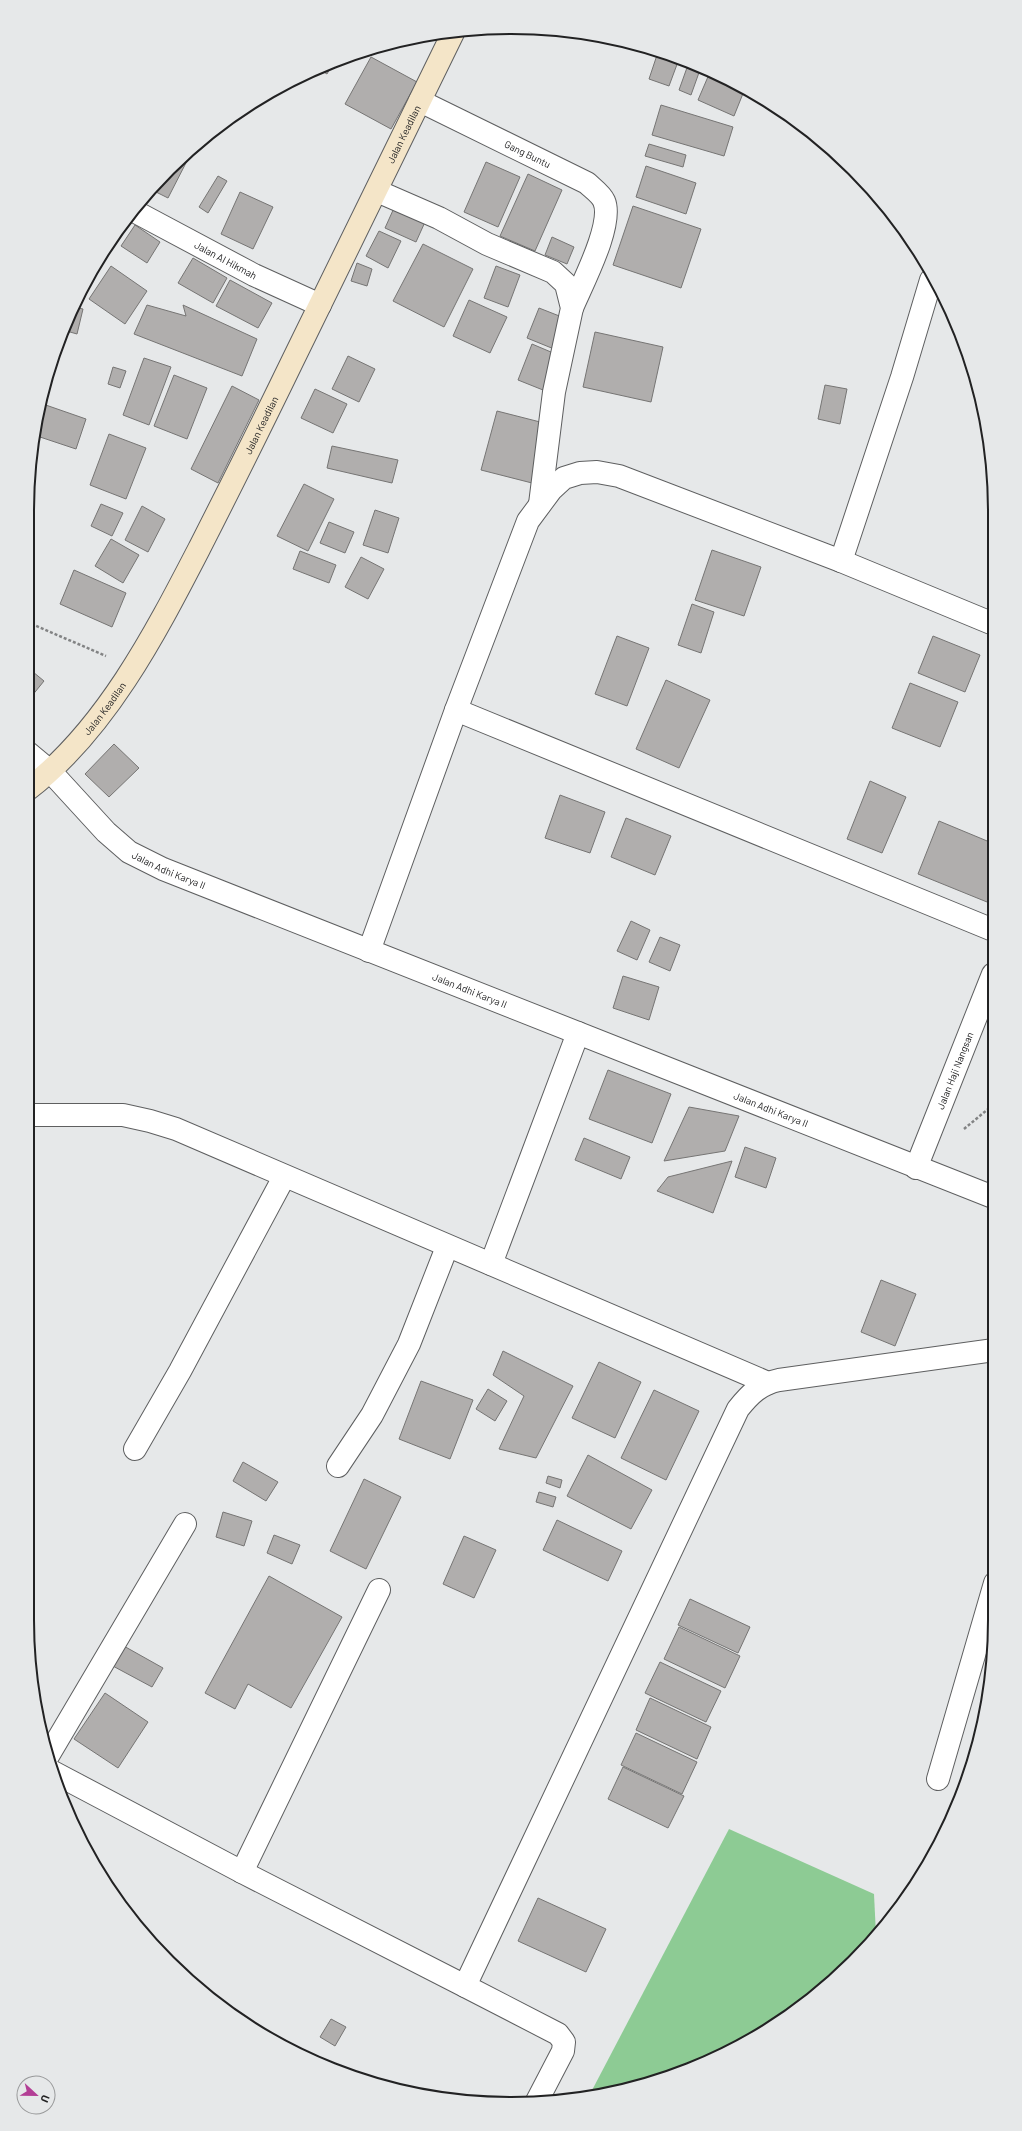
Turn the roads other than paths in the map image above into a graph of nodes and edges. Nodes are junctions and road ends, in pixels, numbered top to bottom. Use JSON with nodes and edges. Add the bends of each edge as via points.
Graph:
{"nodes":[{"id":1,"x":451,"y":38,"type":"edge"},
{"id":2,"x":420,"y":101,"type":"junction"},
{"id":3,"x":377,"y":191,"type":"junction"},
{"id":4,"x":139,"y":214,"type":"edge"},
{"id":5,"x":931,"y":284,"type":"edge"},
{"id":6,"x":320,"y":305,"type":"junction"},
{"id":7,"x":572,"y":308,"type":"junction"},
{"id":8,"x":540,"y":504,"type":"junction"},
{"id":9,"x":840,"y":561,"type":"junction"},
{"id":10,"x":988,"y":622,"type":"edge"},
{"id":11,"x":456,"y":710,"type":"junction"},
{"id":12,"x":34,"y":758,"type":"edge"},
{"id":13,"x":50,"y":772,"type":"junction"},
{"id":14,"x":34,"y":785,"type":"edge"},
{"id":15,"x":988,"y":928,"type":"edge"},
{"id":16,"x":369,"y":951,"type":"junction"},
{"id":17,"x":988,"y":987,"type":"edge"},
{"id":18,"x":578,"y":1033,"type":"junction"},
{"id":19,"x":34,"y":1115,"type":"edge"},
{"id":20,"x":916,"y":1168,"type":"junction"},
{"id":21,"x":284,"y":1177,"type":"junction"},
{"id":22,"x":988,"y":1195,"type":"edge"},
{"id":23,"x":447,"y":1247,"type":"junction"},
{"id":24,"x":491,"y":1264,"type":"junction"},
{"id":25,"x":988,"y":1351,"type":"edge"},
{"id":26,"x":768,"y":1382,"type":"junction"},
{"id":27,"x":135,"y":1449,"type":"dead end"},
{"id":28,"x":338,"y":1466,"type":"dead end"},
{"id":29,"x":185,"y":1524,"type":"dead end"},
{"id":30,"x":379,"y":1590,"type":"dead end"},
{"id":31,"x":988,"y":1607,"type":"edge"},
{"id":32,"x":52,"y":1749,"type":"edge"},
{"id":33,"x":60,"y":1776,"type":"edge"},
{"id":34,"x":938,"y":1779,"type":"dead end"},
{"id":35,"x":242,"y":1872,"type":"junction"},
{"id":36,"x":465,"y":1986,"type":"junction"},
{"id":37,"x":540,"y":2096,"type":"edge"}],
"edges":[{"from":1,"to":2,"type":"main road","name":"Jalan Keadilan"},
{"from":2,"to":3,"type":"main road","name":"Jalan Keadilan"},
{"from":2,"to":7,"type":"street","name":"Gang Buntu","via":[[587,183],[604,200],[607,212],[605,229]]},
{"from":3,"to":6,"type":"main road","name":"Jalan Keadilan"},
{"from":3,"to":7,"type":"street","via":[[439,218],[487,244],[553,272],[566,284]]},
{"from":4,"to":6,"type":"street","name":"Jalan Al Hikmah","via":[[254,275]]},
{"from":5,"to":9,"type":"street"},
{"from":6,"to":13,"type":"main road","name":"Jalan Keadilan","via":[[258,434],[156,630],[112,699]]},
{"from":7,"to":8,"type":"street","name":"Gang Buntu","via":[[554,392]]},
{"from":8,"to":9,"type":"street","via":[[564,478],[580,473],[597,472],[619,476]]},
{"from":8,"to":11,"type":"street","via":[[528,521]]},
{"from":9,"to":10,"type":"street"},
{"from":11,"to":15,"type":"street"},
{"from":11,"to":16,"type":"street"},
{"from":12,"to":13,"type":"street","name":"Jalan Adhi Karya II"},
{"from":13,"to":14,"type":"main road","name":"Jalan Keadilan"},
{"from":13,"to":16,"type":"street","name":"Jalan Adhi Karya II","via":[[106,832],[129,852]]},
{"from":16,"to":18,"type":"street","name":"Jalan Adhi Karya II"},
{"from":17,"to":20,"type":"street","name":"Jalan Haji Nangsan"},
{"from":18,"to":20,"type":"street","name":"Jalan Adhi Karya II"},
{"from":18,"to":24,"type":"street"},
{"from":19,"to":21,"type":"street","via":[[123,1115],[150,1121],[176,1129]]},
{"from":20,"to":22,"type":"street","name":"Jalan Adhi Karya II"},
{"from":21,"to":23,"type":"street"},
{"from":21,"to":27,"type":"street"},
{"from":23,"to":24,"type":"street"},
{"from":23,"to":28,"type":"street","via":[[409,1344],[372,1416]]},
{"from":24,"to":26,"type":"street"},
{"from":25,"to":26,"type":"street","via":[[802,1375]]},
{"from":26,"to":36,"type":"street","via":[[757,1388],[738,1409]]},
{"from":29,"to":32,"type":"street"},
{"from":30,"to":35,"type":"street"},
{"from":31,"to":34,"type":"street"},
{"from":33,"to":35,"type":"street"},
{"from":35,"to":36,"type":"street"},
{"from":36,"to":37,"type":"street","via":[[558,2034],[564,2042],[563,2051]]}]}
